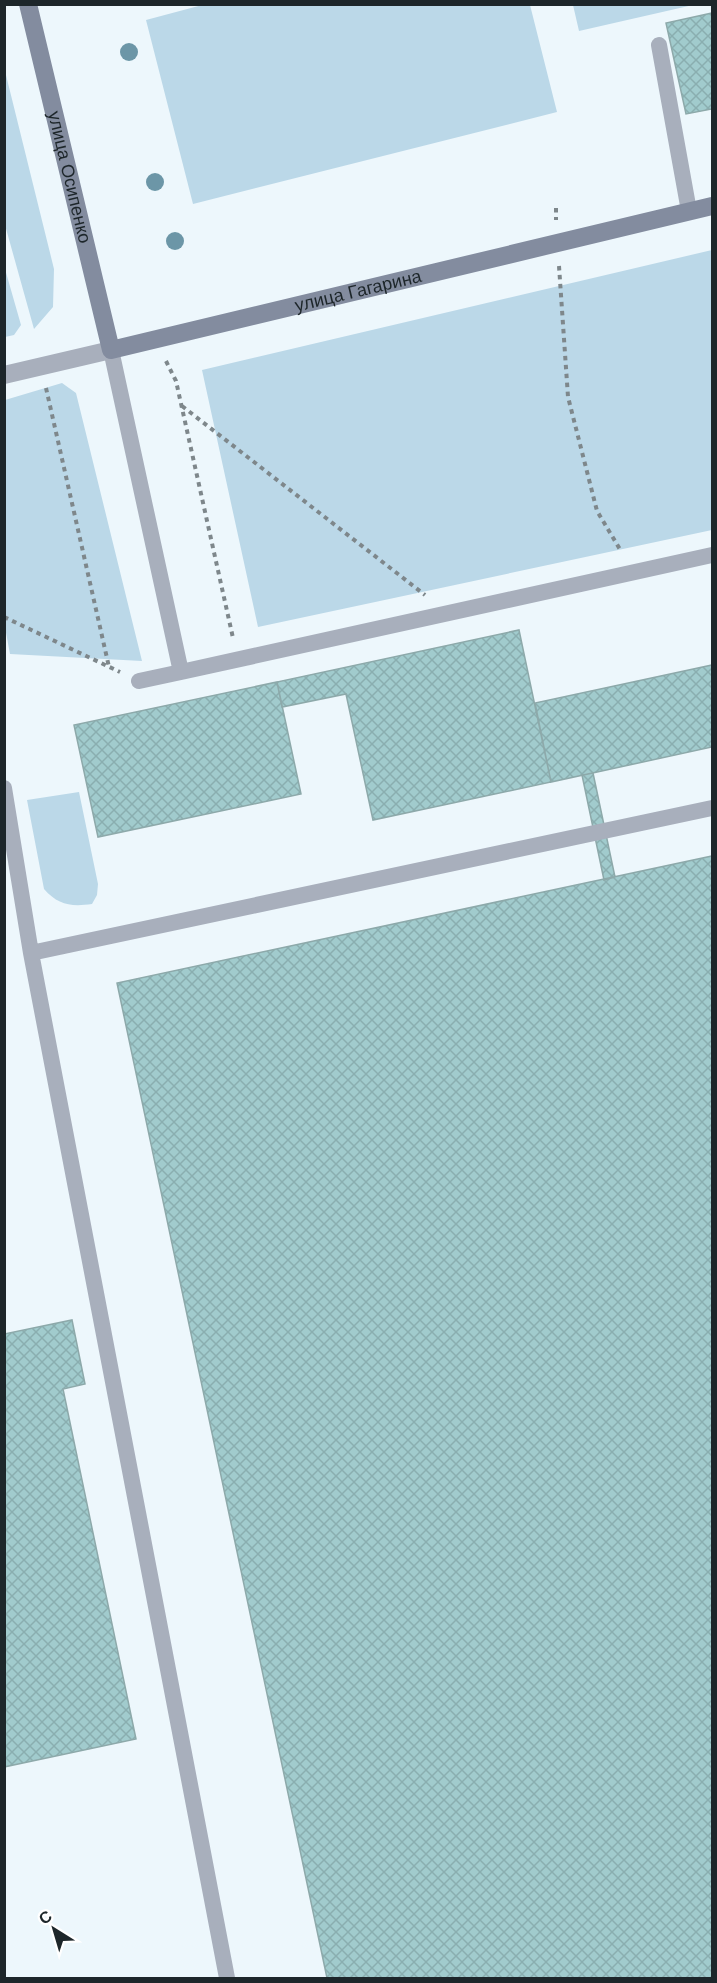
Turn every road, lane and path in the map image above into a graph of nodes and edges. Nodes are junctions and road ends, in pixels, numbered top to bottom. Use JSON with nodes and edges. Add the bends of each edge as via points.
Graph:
{"nodes":[{"id":1,"x":28,"y":4,"type":"edge"},
{"id":2,"x":659,"y":45,"type":"dead end"},
{"id":3,"x":712,"y":206,"type":"edge"},
{"id":4,"x":556,"y":207,"type":"dead end"},
{"id":5,"x":689,"y":211,"type":"junction"},
{"id":6,"x":557,"y":243,"type":"junction"},
{"id":7,"x":111,"y":351,"type":"junction"},
{"id":8,"x":162,"y":355,"type":"dead end"},
{"id":9,"x":53,"y":364,"type":"junction"},
{"id":10,"x":4,"y":375,"type":"edge"},
{"id":11,"x":182,"y":405,"type":"junction"},
{"id":12,"x":712,"y":555,"type":"edge"},
{"id":13,"x":634,"y":572,"type":"junction"},
{"id":14,"x":449,"y":613,"type":"junction"},
{"id":15,"x":4,"y":617,"type":"edge"},
{"id":16,"x":237,"y":660,"type":"junction"},
{"id":17,"x":109,"y":667,"type":"junction"},
{"id":18,"x":181,"y":672,"type":"junction"},
{"id":19,"x":138,"y":681,"type":"joint"},
{"id":20,"x":4,"y":788,"type":"edge"},
{"id":21,"x":712,"y":808,"type":"edge"},
{"id":22,"x":31,"y":953,"type":"junction"},
{"id":23,"x":227,"y":1978,"type":"edge"}],
"edges":[{"from":1,"to":7,"type":"street","name":"улица Осипенко"},
{"from":2,"to":5,"type":"lane"},
{"from":3,"to":5,"type":"street","name":"улица Гагарина"},
{"from":4,"to":6,"type":"path"},
{"from":5,"to":6,"type":"street","name":"улица Гагарина"},
{"from":6,"to":7,"type":"street","name":"улица Гагарина"},
{"from":6,"to":13,"type":"path","via":[[568,397],[597,511]]},
{"from":7,"to":9,"type":"street","name":"улица Гагарина"},
{"from":7,"to":18,"type":"lane"},
{"from":8,"to":11,"type":"path","via":[[176,381]]},
{"from":9,"to":10,"type":"street","name":"улица Гагарина"},
{"from":9,"to":17,"type":"path","via":[[45,388]]},
{"from":11,"to":14,"type":"path"},
{"from":11,"to":16,"type":"path"},
{"from":12,"to":13,"type":"lane"},
{"from":13,"to":14,"type":"lane"},
{"from":14,"to":16,"type":"lane"},
{"from":15,"to":17,"type":"path"},
{"from":16,"to":18,"type":"lane"},
{"from":17,"to":19,"type":"path"},
{"from":18,"to":19,"type":"lane"},
{"from":20,"to":22,"type":"lane"},
{"from":21,"to":22,"type":"lane"},
{"from":22,"to":23,"type":"lane"}]}
